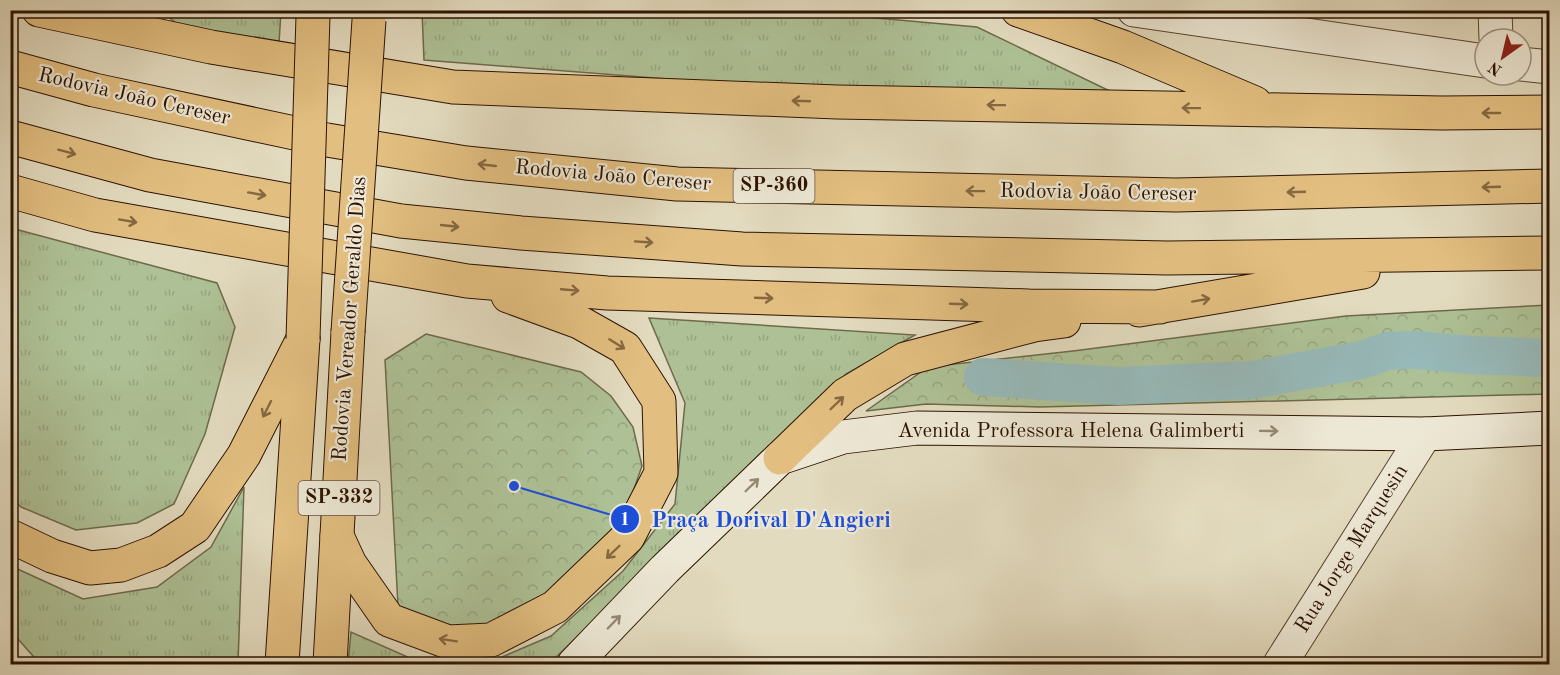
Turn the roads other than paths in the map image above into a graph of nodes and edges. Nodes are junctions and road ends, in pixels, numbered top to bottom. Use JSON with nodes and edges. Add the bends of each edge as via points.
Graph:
{"nodes":[{"id":1,"x":39,"y":10,"type":"edge"},
{"id":2,"x":133,"y":10,"type":"edge"},
{"id":3,"x":1018,"y":10,"type":"edge"},
{"id":4,"x":1495,"y":10,"type":"edge"},
{"id":5,"x":1149,"y":11,"type":"edge"},
{"id":6,"x":314,"y":13,"type":"edge"},
{"id":7,"x":369,"y":15,"type":"edge"},
{"id":8,"x":1496,"y":27,"type":"edge"},
{"id":9,"x":211,"y":47,"type":"junction"},
{"id":10,"x":1473,"y":59,"type":"edge"},
{"id":11,"x":1533,"y":65,"type":"edge"},
{"id":12,"x":10,"y":67,"type":"edge"},
{"id":13,"x":1550,"y":67,"type":"edge"},
{"id":14,"x":1270,"y":110,"type":"junction"},
{"id":15,"x":1550,"y":112,"type":"edge"},
{"id":16,"x":10,"y":137,"type":"edge"},
{"id":17,"x":1550,"y":186,"type":"edge"},
{"id":18,"x":10,"y":191,"type":"edge"},
{"id":19,"x":10,"y":206,"type":"edge"},
{"id":20,"x":95,"y":215,"type":"junction"},
{"id":21,"x":1550,"y":253,"type":"edge"},
{"id":22,"x":1463,"y":255,"type":"junction"},
{"id":23,"x":467,"y":281,"type":"junction"},
{"id":24,"x":1160,"y":307,"type":"junction"},
{"id":25,"x":303,"y":339,"type":"junction"},
{"id":26,"x":1550,"y":428,"type":"edge"},
{"id":27,"x":1425,"y":434,"type":"junction"},
{"id":28,"x":780,"y":458,"type":"junction"},
{"id":29,"x":10,"y":536,"type":"edge"},
{"id":30,"x":337,"y":536,"type":"junction"},
{"id":31,"x":282,"y":664,"type":"edge"},
{"id":32,"x":330,"y":664,"type":"edge"},
{"id":33,"x":574,"y":664,"type":"edge"},
{"id":34,"x":1280,"y":664,"type":"edge"}],
"edges":[{"from":1,"to":9,"type":"main road"},
{"from":2,"to":9,"type":"main road","via":[[148,24]]},
{"from":3,"to":14,"type":"main road","via":[[1123,47]]},
{"from":4,"to":8,"type":"street"},
{"from":5,"to":10,"type":"street"},
{"from":6,"to":25,"type":"main road","number":"SP-332","bridge":true},
{"from":7,"to":30,"type":"main road","name":"Rodovia Vereador Geraldo Dias","number":"SP-332","bridge":true},
{"from":14,"to":9,"type":"main road","one_way":true,"via":[[837,102],[453,87]]},
{"from":11,"to":13,"type":"street"},
{"from":17,"to":12,"type":"main road","name":"Rodovia João Cereser","number":"SP-360","one_way":true,"via":[[1176,195],[677,184],[466,163],[327,140],[94,90]]},
{"from":15,"to":14,"type":"main road","one_way":true},
{"from":16,"to":22,"type":"main road","one_way":true,"via":[[150,174],[401,221],[521,233],[754,250],[1167,258]]},
{"from":18,"to":20,"type":"main road"},
{"from":19,"to":20,"type":"main road"},
{"from":20,"to":23,"type":"main road","one_way":true},
{"from":21,"to":22,"type":"main road"},
{"from":24,"to":22,"type":"main road","one_way":true},
{"from":23,"to":24,"type":"main road","one_way":true,"via":[[607,293]]},
{"from":23,"to":30,"type":"main road","one_way":true,"via":[[579,322],[625,348],[659,401],[661,473],[628,537],[555,608],[491,640],[448,642],[389,620],[350,564]]},
{"from":28,"to":24,"type":"main road","one_way":true,"via":[[845,395],[905,359],[1034,325]]},
{"from":25,"to":29,"type":"main road","one_way":true,"via":[[244,455],[195,527],[158,551],[121,565],[90,568]]},
{"from":25,"to":31,"type":"main road","number":"SP-332"},
{"from":26,"to":27,"type":"street","name":"Avenida Professora Helena Galimberti"},
{"from":28,"to":27,"type":"street","name":"Avenida Professora Helena Galimberti","one_way":true,"via":[[843,436],[917,428]]},
{"from":27,"to":34,"type":"street","name":"Rua Jorge Marquesin"},
{"from":33,"to":28,"type":"street","name":"Avenida Professora Helena Galimberti","one_way":true},
{"from":30,"to":32,"type":"main road","name":"Rodovia Vereador Geraldo Dias","number":"SP-332"}]}
